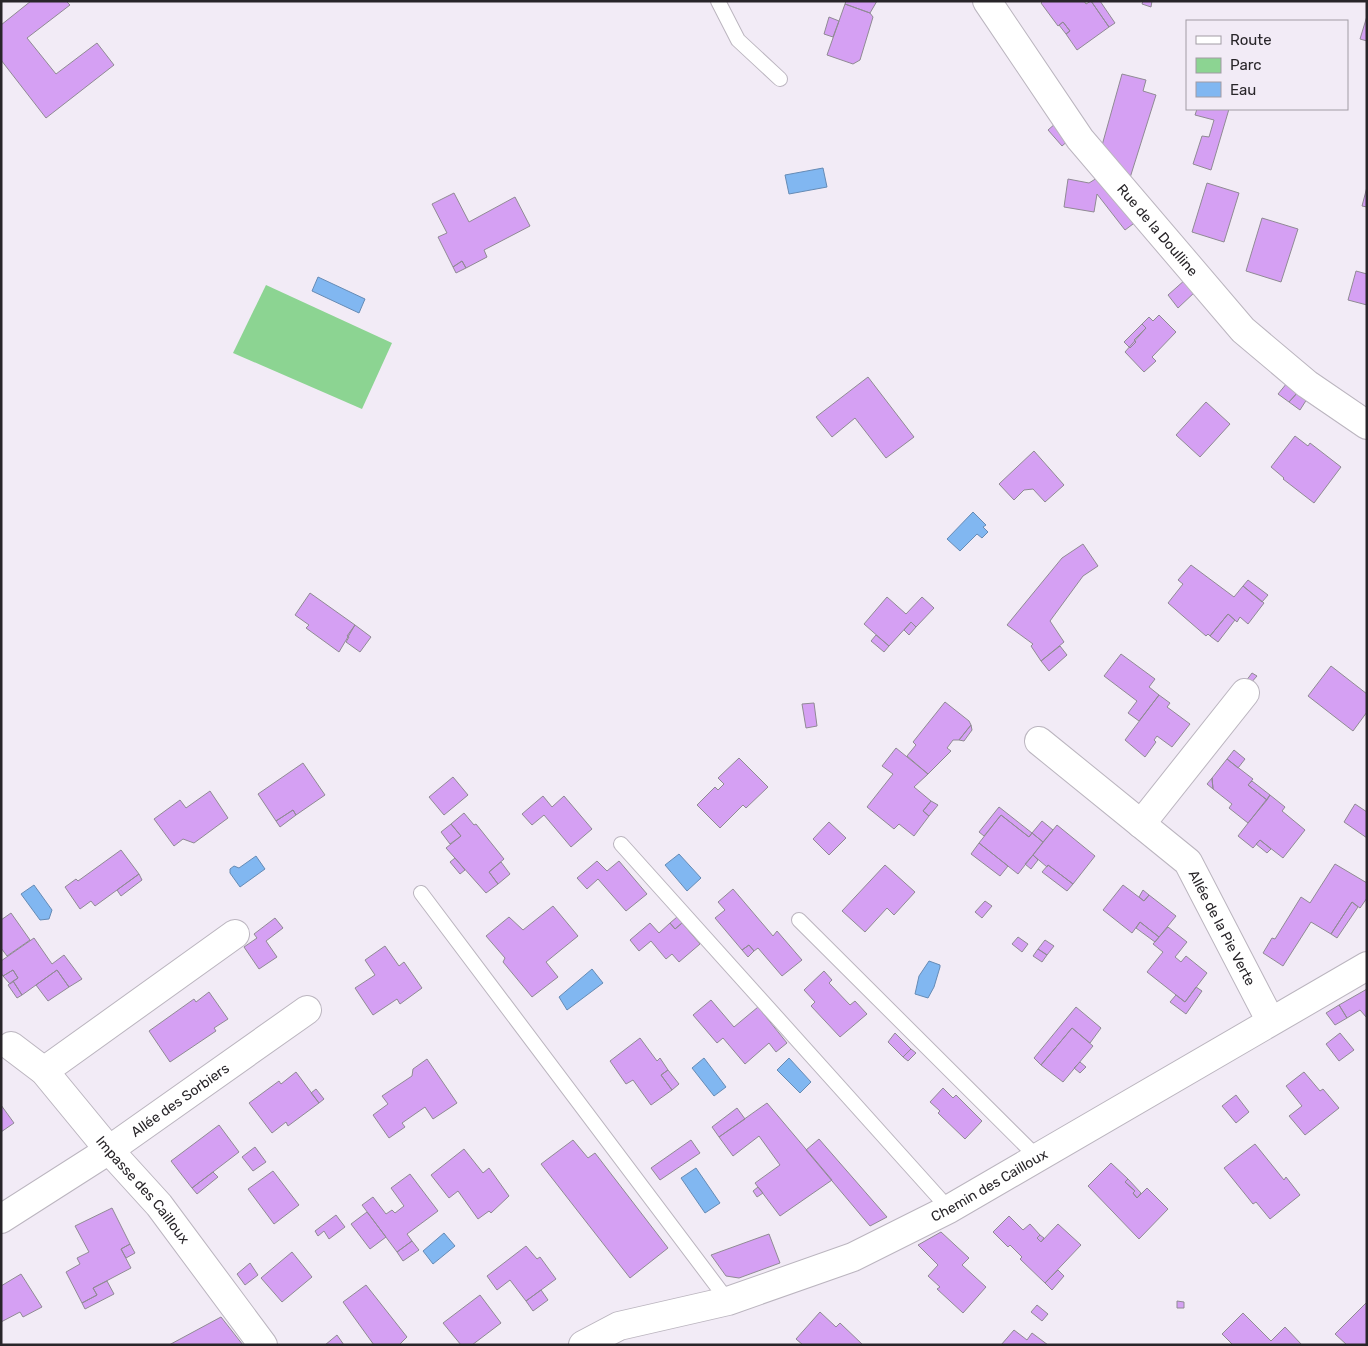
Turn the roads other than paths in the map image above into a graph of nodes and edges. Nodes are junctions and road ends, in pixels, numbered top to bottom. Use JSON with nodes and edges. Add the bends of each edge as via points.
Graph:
{"nodes":[{"id":1,"x":718,"y":1,"type":"edge"},
{"id":2,"x":987,"y":1,"type":"edge"},
{"id":3,"x":780,"y":79,"type":"dead end"},
{"id":4,"x":1367,"y":425,"type":"edge"},
{"id":5,"x":1245,"y":693,"type":"dead end"},
{"id":6,"x":1040,"y":741,"type":"dead end"},
{"id":7,"x":1141,"y":824,"type":"junction"},
{"id":8,"x":621,"y":844,"type":"dead end"},
{"id":9,"x":421,"y":893,"type":"dead end"},
{"id":10,"x":799,"y":920,"type":"dead end"},
{"id":11,"x":235,"y":934,"type":"dead end"},
{"id":12,"x":1367,"y":966,"type":"edge"},
{"id":13,"x":307,"y":1010,"type":"dead end"},
{"id":14,"x":1270,"y":1020,"type":"junction"},
{"id":15,"x":11,"y":1046,"type":"dead end"},
{"id":16,"x":44,"y":1071,"type":"junction"},
{"id":17,"x":109,"y":1150,"type":"junction"},
{"id":18,"x":1037,"y":1157,"type":"junction"},
{"id":19,"x":948,"y":1209,"type":"junction"},
{"id":20,"x":1,"y":1219,"type":"edge"},
{"id":21,"x":728,"y":1301,"type":"junction"},
{"id":22,"x":263,"y":1345,"type":"edge"},
{"id":23,"x":583,"y":1345,"type":"edge"}],
"edges":[{"from":1,"to":3,"type":"lane","via":[[738,40]]},
{"from":2,"to":4,"type":"street","name":"Rue de la Doulline","via":[[1080,139],[1243,330],[1306,384]]},
{"from":5,"to":7,"type":"street"},
{"from":6,"to":7,"type":"street","name":"Allée de la Pie Verte"},
{"from":7,"to":14,"type":"street","name":"Allée de la Pie Verte","via":[[1188,862]]},
{"from":8,"to":19,"type":"lane"},
{"from":9,"to":21,"type":"lane"},
{"from":10,"to":18,"type":"lane"},
{"from":11,"to":16,"type":"street"},
{"from":12,"to":14,"type":"street","name":"Chemin des Cailloux"},
{"from":13,"to":17,"type":"street","name":"Allée des Sorbiers"},
{"from":14,"to":18,"type":"street","name":"Chemin des Cailloux"},
{"from":15,"to":16,"type":"street","name":"Impasse des Cailloux"},
{"from":16,"to":17,"type":"street","name":"Impasse des Cailloux"},
{"from":17,"to":20,"type":"street","name":"Allée des Sorbiers"},
{"from":17,"to":22,"type":"street","name":"Impasse des Cailloux","via":[[159,1205]]},
{"from":18,"to":19,"type":"street","name":"Chemin des Cailloux"},
{"from":19,"to":21,"type":"street","name":"Chemin des Cailloux","via":[[853,1257]]},
{"from":21,"to":23,"type":"street","name":"Chemin des Cailloux","via":[[619,1326]]}]}
